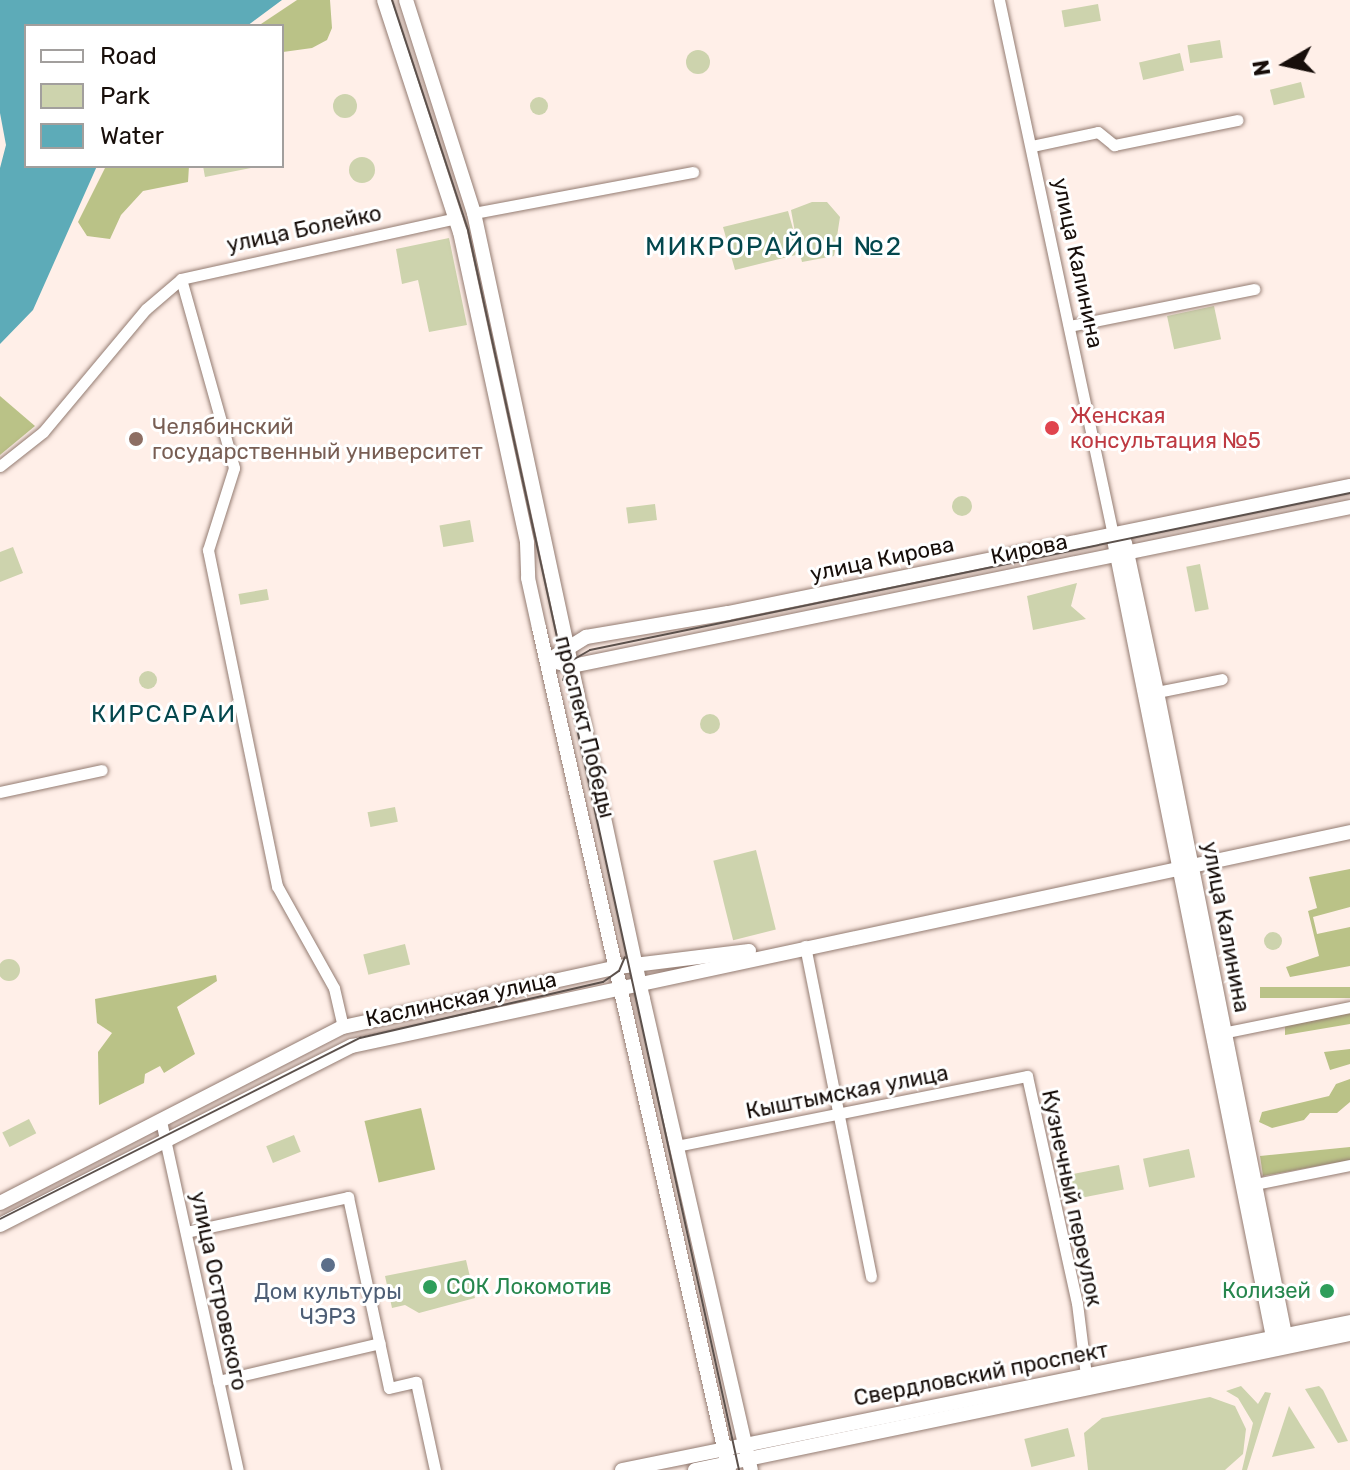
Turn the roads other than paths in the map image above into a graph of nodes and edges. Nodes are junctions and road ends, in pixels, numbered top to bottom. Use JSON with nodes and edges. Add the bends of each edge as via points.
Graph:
{"nodes":[{"id":1,"x":384,"y":0,"type":"edge"},
{"id":2,"x":406,"y":0,"type":"edge"},
{"id":3,"x":999,"y":0,"type":"edge"},
{"id":4,"x":1237,"y":120,"type":"dead end"},
{"id":5,"x":1032,"y":146,"type":"junction"},
{"id":6,"x":693,"y":172,"type":"dead end"},
{"id":7,"x":474,"y":213,"type":"junction"},
{"id":8,"x":456,"y":218,"type":"junction"},
{"id":9,"x":181,"y":279,"type":"junction"},
{"id":10,"x":1254,"y":289,"type":"dead end"},
{"id":11,"x":1069,"y":326,"type":"junction"},
{"id":12,"x":0,"y":466,"type":"edge"},
{"id":13,"x":1350,"y":486,"type":"edge"},
{"id":14,"x":1350,"y":507,"type":"edge"},
{"id":15,"x":1113,"y":535,"type":"junction"},
{"id":16,"x":1122,"y":553,"type":"junction"},
{"id":17,"x":568,"y":647,"type":"junction"},
{"id":18,"x":549,"y":660,"type":"junction"},
{"id":19,"x":572,"y":666,"type":"junction"},
{"id":20,"x":1222,"y":679,"type":"dead end"},
{"id":21,"x":1157,"y":692,"type":"junction"},
{"id":22,"x":102,"y":770,"type":"dead end"},
{"id":23,"x":0,"y":792,"type":"edge"},
{"id":24,"x":1350,"y":832,"type":"edge"},
{"id":25,"x":1186,"y":866,"type":"junction"},
{"id":26,"x":805,"y":946,"type":"junction"},
{"id":27,"x":778,"y":951,"type":"junction"},
{"id":28,"x":637,"y":966,"type":"junction"},
{"id":29,"x":618,"y":967,"type":"junction"},
{"id":30,"x":640,"y":982,"type":"junction"},
{"id":31,"x":622,"y":987,"type":"junction"},
{"id":32,"x":1350,"y":1007,"type":"edge"},
{"id":33,"x":343,"y":1027,"type":"junction"},
{"id":34,"x":1219,"y":1034,"type":"junction"},
{"id":35,"x":1027,"y":1076,"type":"joint"},
{"id":36,"x":839,"y":1116,"type":"junction"},
{"id":37,"x":161,"y":1121,"type":"junction"},
{"id":38,"x":166,"y":1140,"type":"junction"},
{"id":39,"x":676,"y":1146,"type":"junction"},
{"id":40,"x":1350,"y":1165,"type":"edge"},
{"id":41,"x":1255,"y":1184,"type":"junction"},
{"id":42,"x":0,"y":1203,"type":"edge"},
{"id":43,"x":0,"y":1225,"type":"edge"},
{"id":44,"x":186,"y":1232,"type":"junction"},
{"id":45,"x":871,"y":1276,"type":"dead end"},
{"id":46,"x":1350,"y":1322,"type":"edge"},
{"id":47,"x":1350,"y":1334,"type":"edge"},
{"id":48,"x":1281,"y":1340,"type":"junction"},
{"id":49,"x":380,"y":1343,"type":"junction"},
{"id":50,"x":1086,"y":1375,"type":"junction"},
{"id":51,"x":218,"y":1381,"type":"junction"},
{"id":52,"x":748,"y":1458,"type":"edge"},
{"id":53,"x":727,"y":1460,"type":"edge"},
{"id":54,"x":238,"y":1470,"type":"edge"},
{"id":55,"x":435,"y":1470,"type":"edge"},
{"id":56,"x":622,"y":1470,"type":"edge"},
{"id":57,"x":695,"y":1470,"type":"edge"}],
"edges":[{"from":1,"to":8,"type":"main road","name":"проспект Победы"},
{"from":2,"to":7,"type":"main road","name":"проспект Победы"},
{"from":3,"to":5,"type":"street","name":"улица Калинина"},
{"from":4,"to":5,"type":"street","via":[[1114,145],[1098,132]]},
{"from":5,"to":11,"type":"street","name":"улица Калинина"},
{"from":6,"to":7,"type":"street","name":"улица Болейко"},
{"from":7,"to":8,"type":"main road","name":"улица Болейко"},
{"from":7,"to":17,"type":"main road","name":"проспект Победы"},
{"from":8,"to":9,"type":"street","name":"улица Болейко"},
{"from":8,"to":18,"type":"main road","name":"проспект Победы","via":[[527,543],[530,590]]},
{"from":9,"to":12,"type":"street","name":"улица Болейко","via":[[146,309],[58,417]]},
{"from":9,"to":33,"type":"street","via":[[234,468],[208,550],[277,886],[334,988]]},
{"from":10,"to":11,"type":"street"},
{"from":11,"to":15,"type":"street","name":"улица Калинина"},
{"from":13,"to":15,"type":"main road","name":"улица Кирова"},
{"from":14,"to":16,"type":"main road","name":"Кирова"},
{"from":15,"to":16,"type":"main road","name":"улица Калинина"},
{"from":15,"to":17,"type":"main road","name":"улица Кирова","via":[[728,613],[638,626],[586,637]]},
{"from":16,"to":19,"type":"main road","name":"Кирова"},
{"from":16,"to":21,"type":"main road","name":"улица Калинина"},
{"from":16,"to":25,"type":"main road","name":"улица Калинина"},
{"from":17,"to":18,"type":"main road","name":"улица Кирова"},
{"from":17,"to":19,"type":"main road","name":"проспект Победы"},
{"from":18,"to":19,"type":"main road"},
{"from":18,"to":29,"type":"main road","name":"проспект Победы"},
{"from":19,"to":28,"type":"main road","name":"проспект Победы"},
{"from":20,"to":21,"type":"street"},
{"from":21,"to":25,"type":"main road","name":"улица Калинина"},
{"from":22,"to":23,"type":"street"},
{"from":24,"to":25,"type":"main road","name":"Каслинская улица"},
{"from":25,"to":26,"type":"main road","name":"Каслинская улица"},
{"from":25,"to":34,"type":"main road","name":"улица Калинина"},
{"from":26,"to":27,"type":"main road","name":"Каслинская улица"},
{"from":26,"to":36,"type":"street"},
{"from":27,"to":28,"type":"main road","name":"Каслинская улица","via":[[720,951]]},
{"from":27,"to":30,"type":"main road","name":"Каслинская улица"},
{"from":28,"to":29,"type":"main road","name":"Каслинская улица"},
{"from":28,"to":30,"type":"main road","name":"проспект Победы"},
{"from":29,"to":31,"type":"main road","name":"проспект Победы"},
{"from":29,"to":33,"type":"main road","name":"Каслинская улица"},
{"from":30,"to":31,"type":"main road","name":"Каслинская улица"},
{"from":30,"to":39,"type":"main road","name":"проспект Победы"},
{"from":31,"to":38,"type":"main road","name":"Каслинская улица","via":[[352,1046]]},
{"from":31,"to":53,"type":"main road","name":"проспект Победы"},
{"from":32,"to":34,"type":"street"},
{"from":33,"to":37,"type":"main road","name":"Каслинская улица"},
{"from":34,"to":41,"type":"main road","name":"улица Калинина"},
{"from":34,"to":48,"type":"main road","name":"улица Калинина"},
{"from":35,"to":36,"type":"street","name":"Кыштымская улица"},
{"from":35,"to":50,"type":"street","name":"Кузнечный переулок","via":[[1074,1292]]},
{"from":36,"to":39,"type":"street","name":"Кыштымская улица"},
{"from":36,"to":45,"type":"street"},
{"from":37,"to":38,"type":"street","name":"улица Островского"},
{"from":37,"to":42,"type":"main road","name":"Каслинская улица"},
{"from":38,"to":43,"type":"main road","name":"Каслинская улица"},
{"from":38,"to":44,"type":"street","name":"улица Островского"},
{"from":39,"to":52,"type":"main road","name":"проспект Победы"},
{"from":40,"to":41,"type":"street"},
{"from":41,"to":48,"type":"main road","name":"улица Калинина"},
{"from":44,"to":49,"type":"street","via":[[348,1197]]},
{"from":44,"to":51,"type":"street","name":"улица Островского"},
{"from":46,"to":48,"type":"main road","name":"Свердловский проспект"},
{"from":47,"to":48,"type":"main road","name":"Свердловский проспект"},
{"from":48,"to":50,"type":"main road","name":"Свердловский проспект"},
{"from":48,"to":52,"type":"main road","name":"Свердловский проспект"},
{"from":49,"to":51,"type":"street"},
{"from":49,"to":55,"type":"street","via":[[389,1388],[416,1382]]},
{"from":50,"to":52,"type":"main road","name":"Свердловский проспект"},
{"from":51,"to":54,"type":"street","name":"улица Островского"},
{"from":52,"to":53,"type":"main road","name":"Свердловский проспект"},
{"from":53,"to":56,"type":"main road","name":"Свердловский проспект"},
{"from":53,"to":57,"type":"main road","name":"Свердловский проспект"}]}
